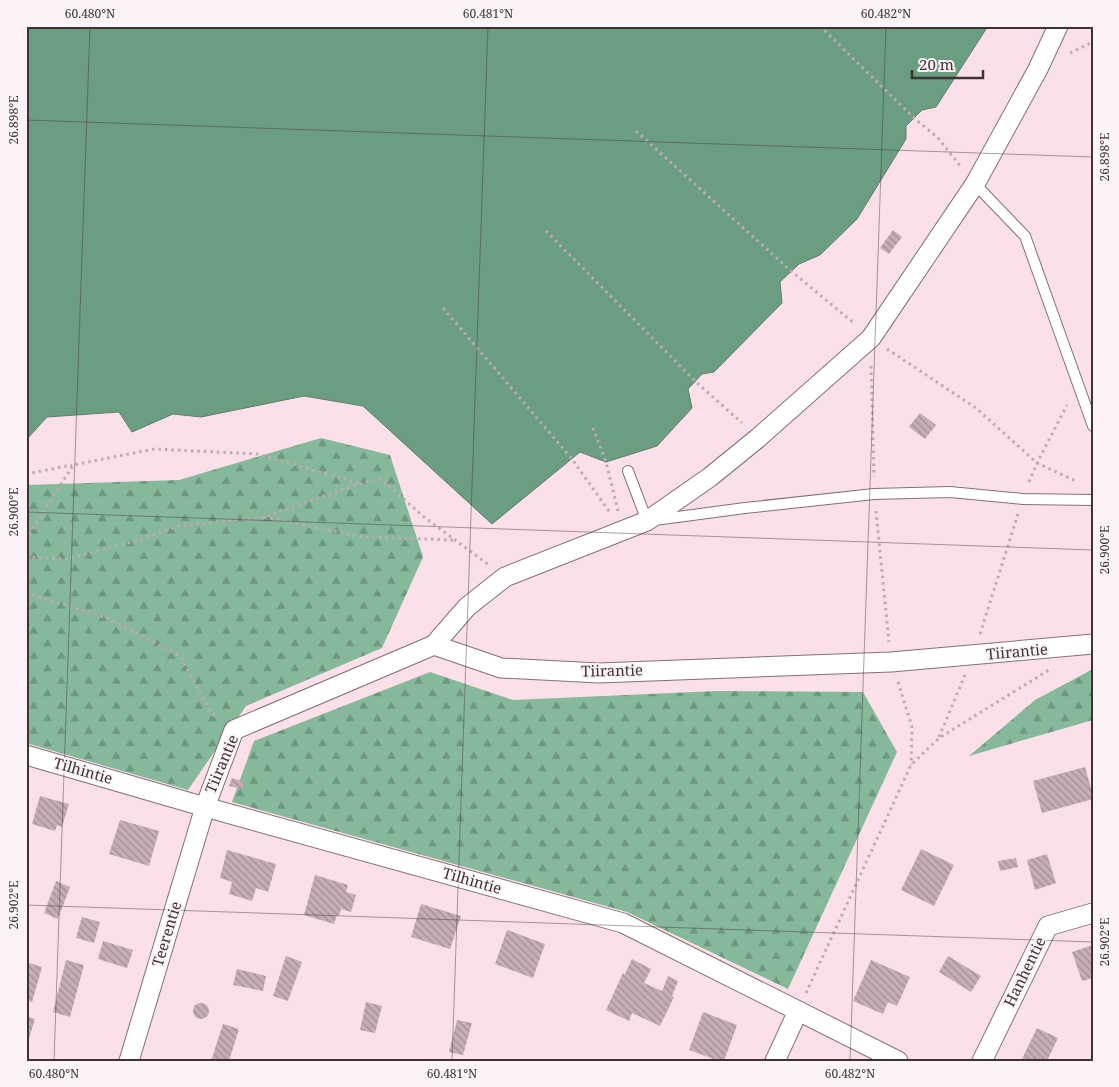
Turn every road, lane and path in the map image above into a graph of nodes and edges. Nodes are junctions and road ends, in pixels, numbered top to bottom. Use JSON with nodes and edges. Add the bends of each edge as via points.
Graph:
{"nodes":[{"id":1,"x":820,"y":26,"type":"edge"},
{"id":2,"x":1058,"y":26,"type":"edge"},
{"id":3,"x":636,"y":132,"type":"dead end"},
{"id":4,"x":975,"y":184,"type":"junction"},
{"id":5,"x":546,"y":231,"type":"dead end"},
{"id":6,"x":443,"y":308,"type":"dead end"},
{"id":7,"x":871,"y":338,"type":"junction"},
{"id":8,"x":1078,"y":384,"type":"junction"},
{"id":9,"x":1093,"y":426,"type":"edge"},
{"id":10,"x":593,"y":428,"type":"dead end"},
{"id":11,"x":758,"y":438,"type":"junction"},
{"id":12,"x":1037,"y":463,"type":"junction"},
{"id":13,"x":73,"y":465,"type":"junction"},
{"id":14,"x":628,"y":471,"type":"dead end"},
{"id":15,"x":26,"y":474,"type":"edge"},
{"id":16,"x":358,"y":484,"type":"junction"},
{"id":17,"x":1085,"y":485,"type":"dead end"},
{"id":18,"x":874,"y":494,"type":"junction"},
{"id":19,"x":1023,"y":499,"type":"junction"},
{"id":20,"x":1093,"y":500,"type":"edge"},
{"id":21,"x":264,"y":517,"type":"junction"},
{"id":22,"x":648,"y":520,"type":"junction"},
{"id":23,"x":623,"y":530,"type":"junction"},
{"id":24,"x":26,"y":540,"type":"edge"},
{"id":25,"x":455,"y":540,"type":"junction"},
{"id":26,"x":26,"y":557,"type":"edge"},
{"id":27,"x":505,"y":577,"type":"junction"},
{"id":28,"x":26,"y":593,"type":"edge"},
{"id":29,"x":1093,"y":644,"type":"edge"},
{"id":30,"x":434,"y":645,"type":"junction"},
{"id":31,"x":973,"y":655,"type":"junction"},
{"id":32,"x":892,"y":662,"type":"junction"},
{"id":33,"x":1056,"y":666,"type":"dead end"},
{"id":34,"x":234,"y":730,"type":"junction"},
{"id":35,"x":939,"y":738,"type":"junction"},
{"id":36,"x":26,"y":755,"type":"edge"},
{"id":37,"x":911,"y":764,"type":"junction"},
{"id":38,"x":205,"y":807,"type":"junction"},
{"id":39,"x":1093,"y":913,"type":"edge"},
{"id":40,"x":798,"y":1011,"type":"junction"},
{"id":41,"x":129,"y":1061,"type":"edge"},
{"id":42,"x":776,"y":1061,"type":"edge"},
{"id":43,"x":898,"y":1061,"type":"edge"},
{"id":44,"x":982,"y":1061,"type":"edge"}],
"edges":[{"from":1,"to":4,"type":"path","via":[[938,138]]},
{"from":2,"to":4,"type":"street"},
{"from":3,"to":7,"type":"path"},
{"from":4,"to":7,"type":"street"},
{"from":4,"to":8,"type":"lane","via":[[1025,236]]},
{"from":5,"to":11,"type":"path","via":[[695,382]]},
{"from":6,"to":23,"type":"path","via":[[572,459]]},
{"from":7,"to":11,"type":"street"},
{"from":7,"to":12,"type":"path","via":[[976,408]]},
{"from":7,"to":18,"type":"path"},
{"from":8,"to":9,"type":"lane"},
{"from":8,"to":12,"type":"path"},
{"from":10,"to":23,"type":"path","via":[[606,462]]},
{"from":11,"to":22,"type":"street","via":[[710,477]]},
{"from":12,"to":17,"type":"path"},
{"from":12,"to":19,"type":"path"},
{"from":13,"to":15,"type":"path"},
{"from":13,"to":16,"type":"path","via":[[155,449],[257,454]]},
{"from":13,"to":24,"type":"path"},
{"from":14,"to":22,"type":"lane"},
{"from":16,"to":21,"type":"path"},
{"from":16,"to":25,"type":"path","via":[[381,479],[424,518]]},
{"from":18,"to":19,"type":"lane","via":[[950,492]]},
{"from":18,"to":22,"type":"lane"},
{"from":18,"to":32,"type":"path"},
{"from":19,"to":20,"type":"lane"},
{"from":19,"to":31,"type":"path"},
{"from":21,"to":25,"type":"path","via":[[364,537]]},
{"from":21,"to":26,"type":"path","via":[[178,526],[67,559]]},
{"from":22,"to":23,"type":"street"},
{"from":23,"to":27,"type":"street"},
{"from":25,"to":27,"type":"path"},
{"from":27,"to":30,"type":"street","via":[[467,607]]},
{"from":28,"to":34,"type":"path","via":[[108,618],[180,656],[212,714]]},
{"from":29,"to":31,"type":"street","name":"Tiirantie"},
{"from":30,"to":32,"type":"street","name":"Tiirantie","via":[[501,668],[599,673]]},
{"from":30,"to":34,"type":"street","name":"Tiirantie"},
{"from":31,"to":32,"type":"street","name":"Tiirantie"},
{"from":31,"to":35,"type":"path"},
{"from":32,"to":37,"type":"path","via":[[912,727]]},
{"from":33,"to":35,"type":"path"},
{"from":34,"to":38,"type":"street","name":"Tiirantie"},
{"from":35,"to":37,"type":"path"},
{"from":36,"to":38,"type":"street","name":"Tilhintie"},
{"from":37,"to":40,"type":"path"},
{"from":38,"to":40,"type":"street","name":"Tilhintie","via":[[623,924]]},
{"from":38,"to":41,"type":"street","name":"Teerentie"},
{"from":39,"to":44,"type":"street","name":"Hanhentie","via":[[1048,926]]},
{"from":40,"to":42,"type":"street"},
{"from":40,"to":43,"type":"street","name":"Tilhintie"}]}
